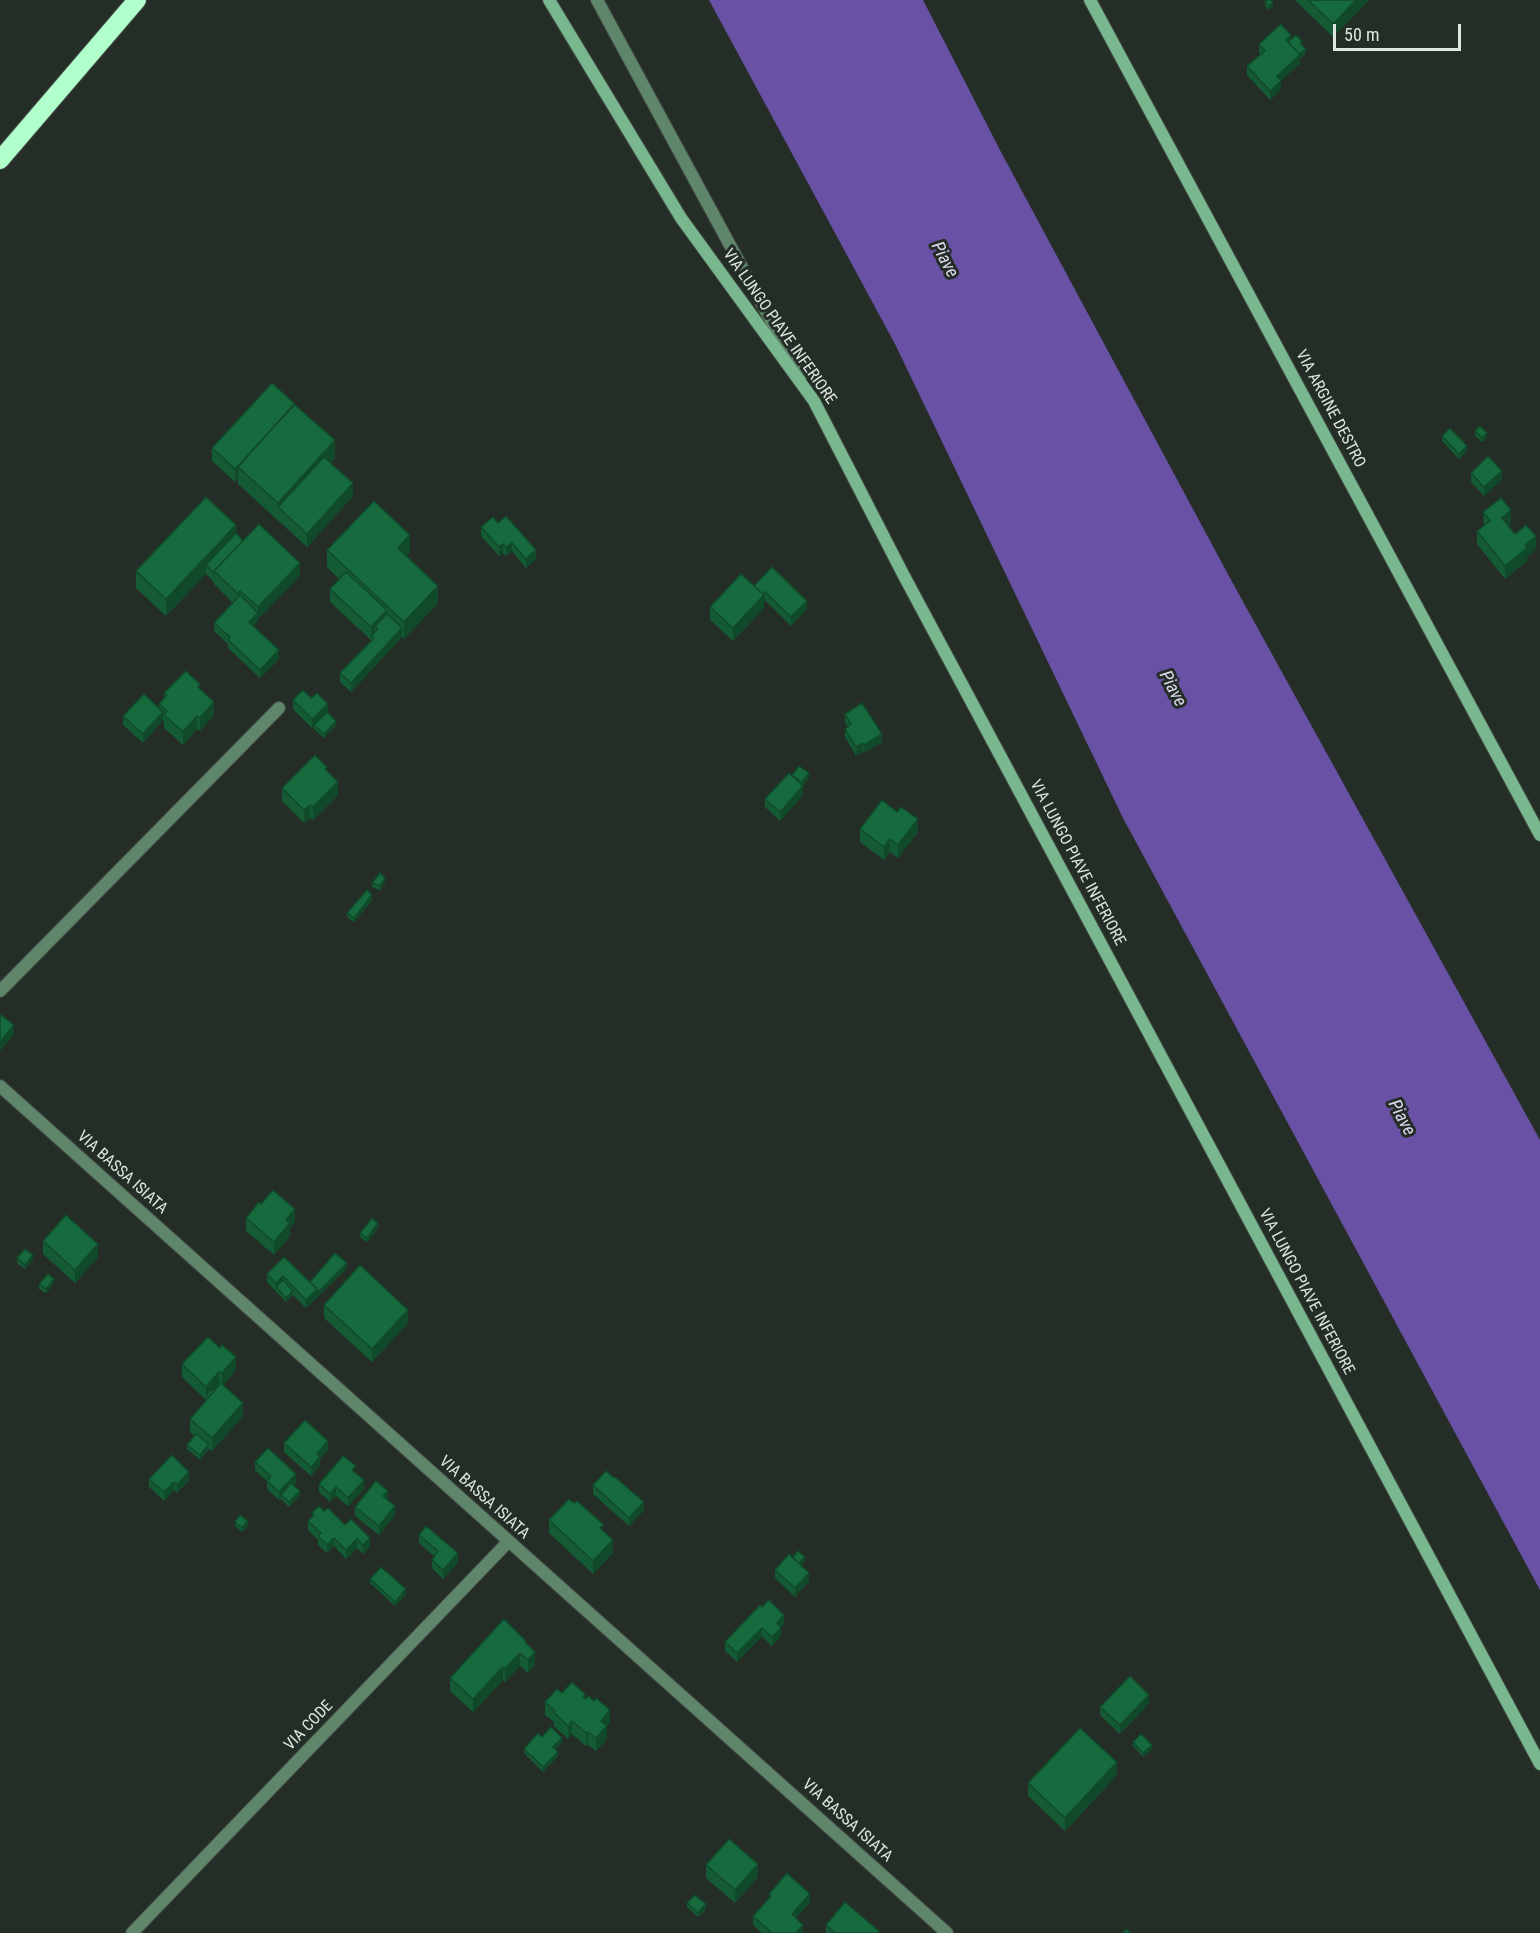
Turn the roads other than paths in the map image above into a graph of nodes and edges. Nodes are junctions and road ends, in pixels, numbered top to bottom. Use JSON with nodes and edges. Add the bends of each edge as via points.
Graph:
{"nodes":[{"id":1,"x":137,"y":0,"type":"edge"},
{"id":2,"x":549,"y":0,"type":"edge"},
{"id":3,"x":597,"y":0,"type":"edge"},
{"id":4,"x":1090,"y":0,"type":"edge"},
{"id":5,"x":0,"y":160,"type":"edge"},
{"id":6,"x":814,"y":401,"type":"junction"},
{"id":7,"x":279,"y":708,"type":"dead end"},
{"id":8,"x":1540,"y":835,"type":"edge"},
{"id":9,"x":0,"y":991,"type":"edge"},
{"id":10,"x":0,"y":1086,"type":"edge"},
{"id":11,"x":508,"y":1542,"type":"junction"},
{"id":12,"x":1540,"y":1764,"type":"edge"},
{"id":13,"x":132,"y":1933,"type":"edge"},
{"id":14,"x":947,"y":1933,"type":"edge"}],
"edges":[{"from":1,"to":5,"type":"highway"},
{"from":2,"to":6,"type":"main road","name":"VIA LUNGO PIAVE INFERIORE","via":[[681,218]]},
{"from":3,"to":6,"type":"street"},
{"from":4,"to":8,"type":"main road","name":"VIA ARGINE DESTRO"},
{"from":6,"to":12,"type":"main road","name":"VIA LUNGO PIAVE INFERIORE"},
{"from":7,"to":9,"type":"street"},
{"from":10,"to":11,"type":"street","name":"VIA BASSA ISIATA"},
{"from":11,"to":13,"type":"street","name":"VIA CODE"},
{"from":11,"to":14,"type":"street","name":"VIA BASSA ISIATA"}]}
